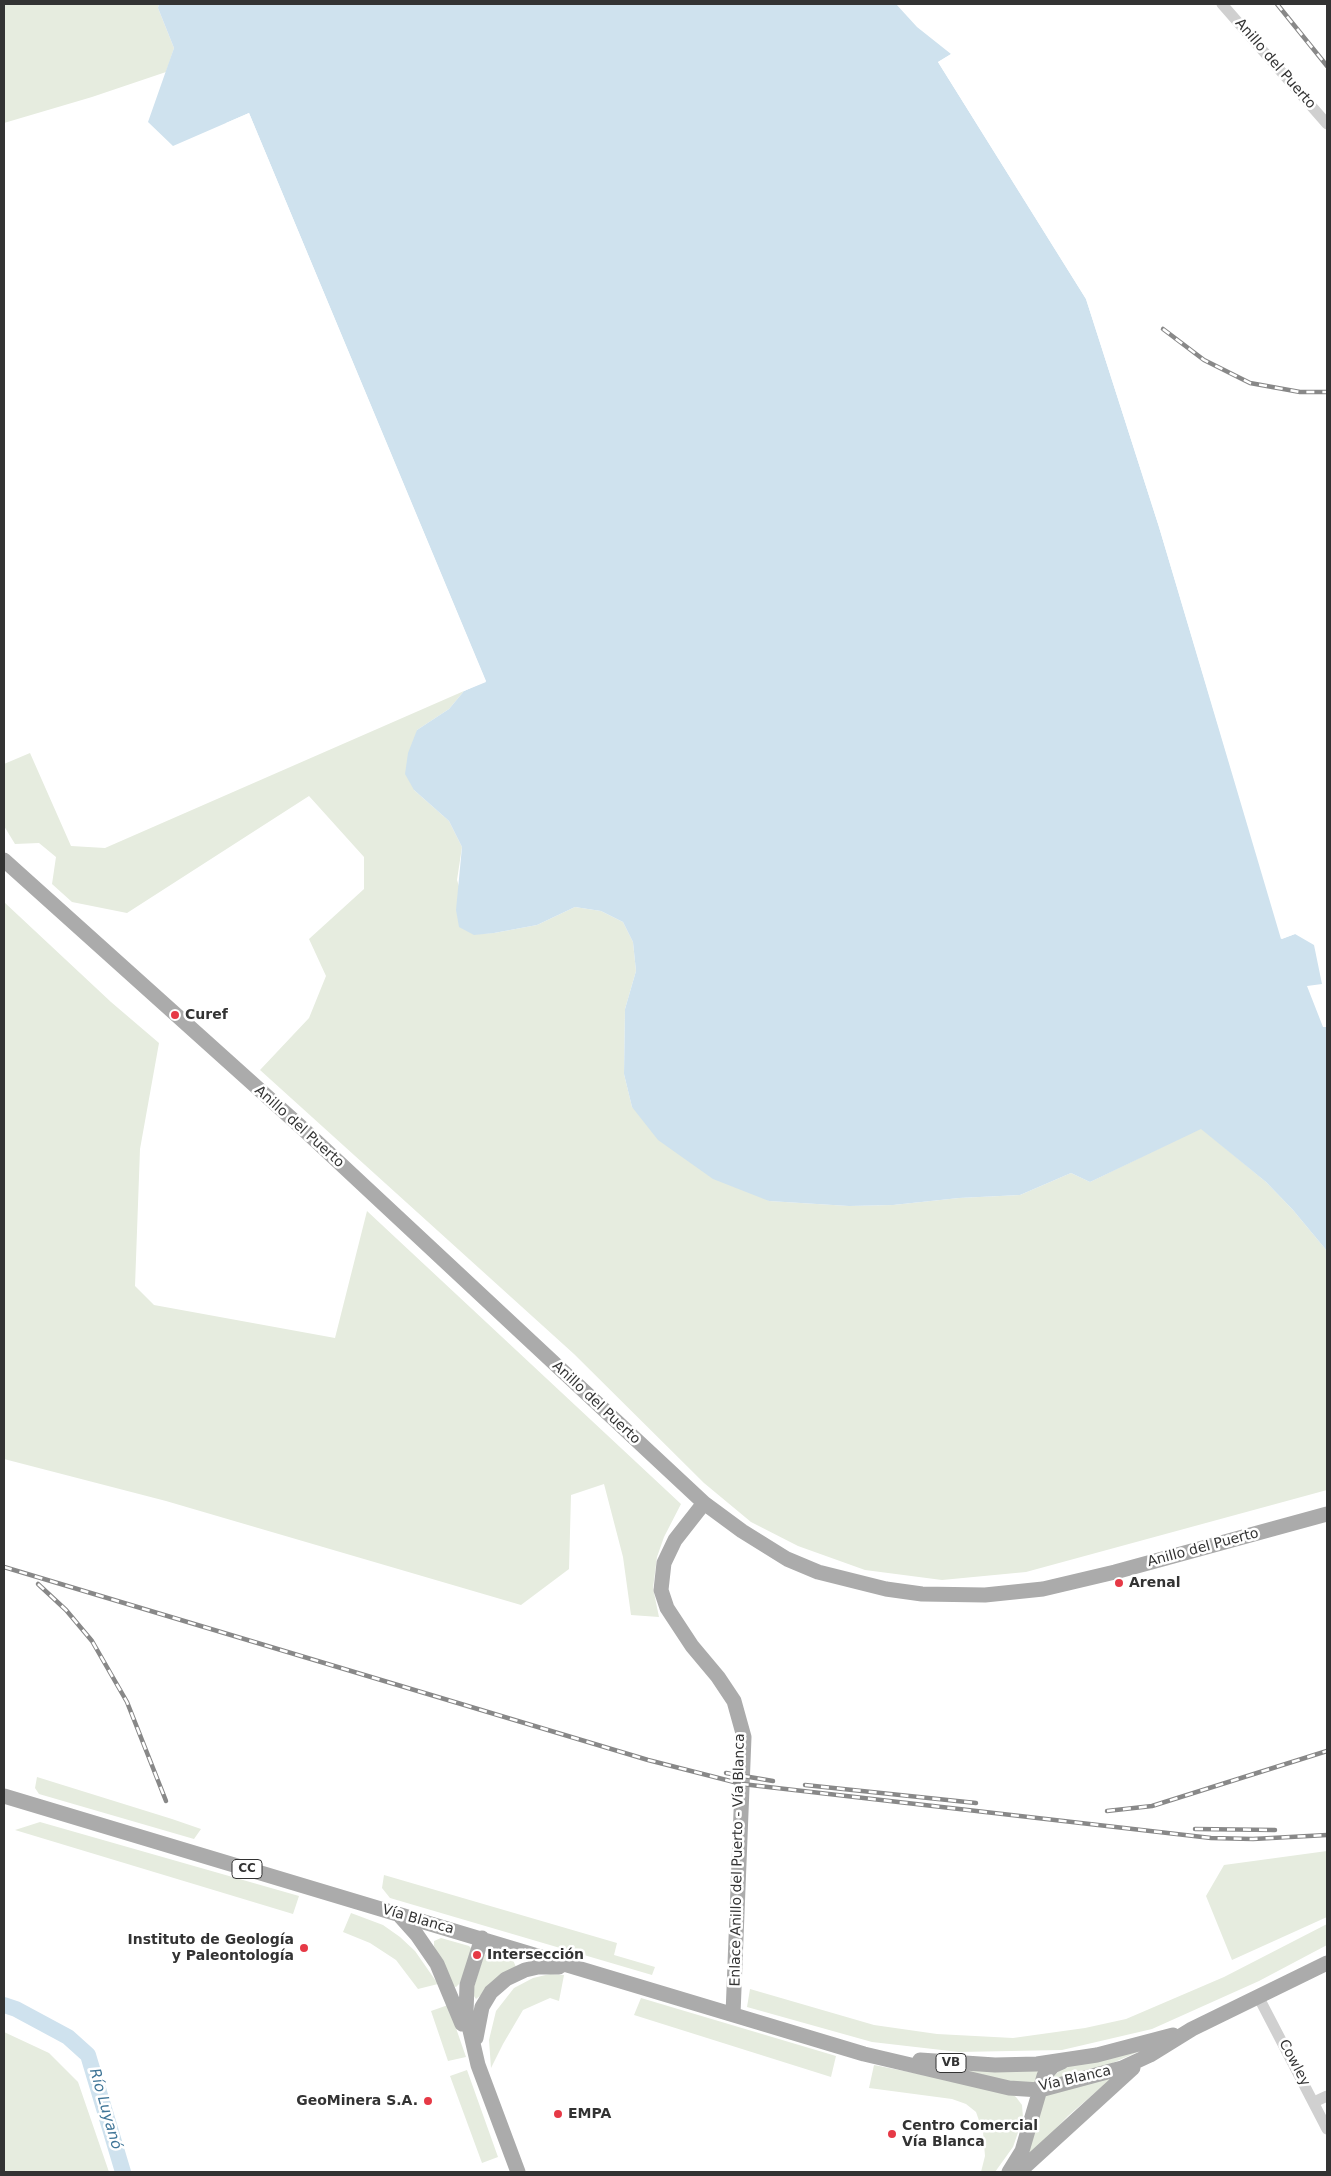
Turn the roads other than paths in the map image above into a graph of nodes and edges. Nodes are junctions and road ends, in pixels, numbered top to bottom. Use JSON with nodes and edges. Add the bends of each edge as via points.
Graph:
{"nodes":[{"id":1,"x":1222,"y":4,"type":"edge"},
{"id":2,"x":1327,"y":124,"type":"edge"},
{"id":3,"x":4,"y":860,"type":"edge"},
{"id":4,"x":704,"y":1504,"type":"junction"},
{"id":5,"x":1327,"y":1514,"type":"edge"},
{"id":6,"x":4,"y":1796,"type":"edge"},
{"id":7,"x":400,"y":1916,"type":"junction"},
{"id":8,"x":482,"y":1938,"type":"junction"},
{"id":9,"x":1327,"y":1964,"type":"edge"},
{"id":10,"x":575,"y":1967,"type":"junction"},
{"id":11,"x":1260,"y":1998,"type":"junction"},
{"id":12,"x":734,"y":2014,"type":"junction"},
{"id":13,"x":1192,"y":2030,"type":"junction"},
{"id":14,"x":833,"y":2044,"type":"junction"},
{"id":15,"x":1150,"y":2055,"type":"junction"},
{"id":16,"x":1071,"y":2060,"type":"junction"},
{"id":17,"x":478,"y":2065,"type":"junction"},
{"id":18,"x":1009,"y":2088,"type":"junction"},
{"id":19,"x":1040,"y":2090,"type":"junction"},
{"id":20,"x":1327,"y":2096,"type":"edge"},
{"id":21,"x":1314,"y":2102,"type":"junction"},
{"id":22,"x":1032,"y":2120,"type":"junction"},
{"id":23,"x":1327,"y":2129,"type":"edge"},
{"id":24,"x":518,"y":2172,"type":"edge"},
{"id":25,"x":1009,"y":2172,"type":"edge"},
{"id":26,"x":1019,"y":2172,"type":"edge"}],
"edges":[{"from":1,"to":2,"type":"street","name":"Anillo del Puerto"},
{"from":3,"to":4,"type":"main road","name":"Anillo del Puerto","via":[[301,1127]]},
{"from":4,"to":5,"type":"main road","name":"Anillo del Puerto","via":[[770,1549],[818,1572],[886,1589],[954,1595],[1043,1589]]},
{"from":4,"to":12,"type":"main road","name":"Enlace Anillo del Puerto - Vía Blanca","via":[[676,1540],[664,1563],[661,1590],[666,1608],[734,1701],[744,1737]]},
{"from":6,"to":7,"type":"main road","name":"Vía Blanca","number":"CC"},
{"from":7,"to":8,"type":"main road","name":"Vía Blanca","number":"CC"},
{"from":7,"to":17,"type":"main road","number":"CC","via":[[438,1964]]},
{"from":8,"to":10,"type":"main road","name":"Vía Blanca","number":"VB"},
{"from":8,"to":17,"type":"main road","number":"CC","via":[[466,1985],[465,1998]]},
{"from":9,"to":11,"type":"main road","name":"Vía Blanca","number":"VB"},
{"from":10,"to":12,"type":"main road","name":"Vía Blanca","number":"VB"},
{"from":10,"to":17,"type":"main road","via":[[533,1968],[506,1979],[491,1992],[478,2022]]},
{"from":11,"to":13,"type":"main road","name":"Vía Blanca","number":"VB"},
{"from":11,"to":21,"type":"street","name":"Cowley"},
{"from":12,"to":14,"type":"main road","name":"Vía Blanca","number":"VB"},
{"from":13,"to":15,"type":"main road","name":"Vía Blanca","number":"VB"},
{"from":13,"to":16,"type":"main road","name":"Vía Blanca","number":"VB"},
{"from":14,"to":16,"type":"main road","name":"Vía Blanca","number":"VB","via":[[877,2054],[946,2062],[1019,2065]]},
{"from":14,"to":18,"type":"main road","name":"Vía Blanca","number":"VB","via":[[898,2063]]},
{"from":15,"to":19,"type":"main road","name":"Vía Blanca","number":"VB","via":[[1109,2072]]},
{"from":15,"to":26,"type":"main road"},
{"from":16,"to":19,"type":"main road","via":[[1047,2070]]},
{"from":17,"to":24,"type":"main road","number":"CC"},
{"from":18,"to":19,"type":"main road","name":"Vía Blanca","number":"VB"},
{"from":18,"to":22,"type":"main road","via":[[1024,2098]]},
{"from":19,"to":22,"type":"main road"},
{"from":20,"to":21,"type":"street"},
{"from":21,"to":23,"type":"street","name":"Cowley"},
{"from":22,"to":25,"type":"main road","via":[[1022,2151]]}]}
